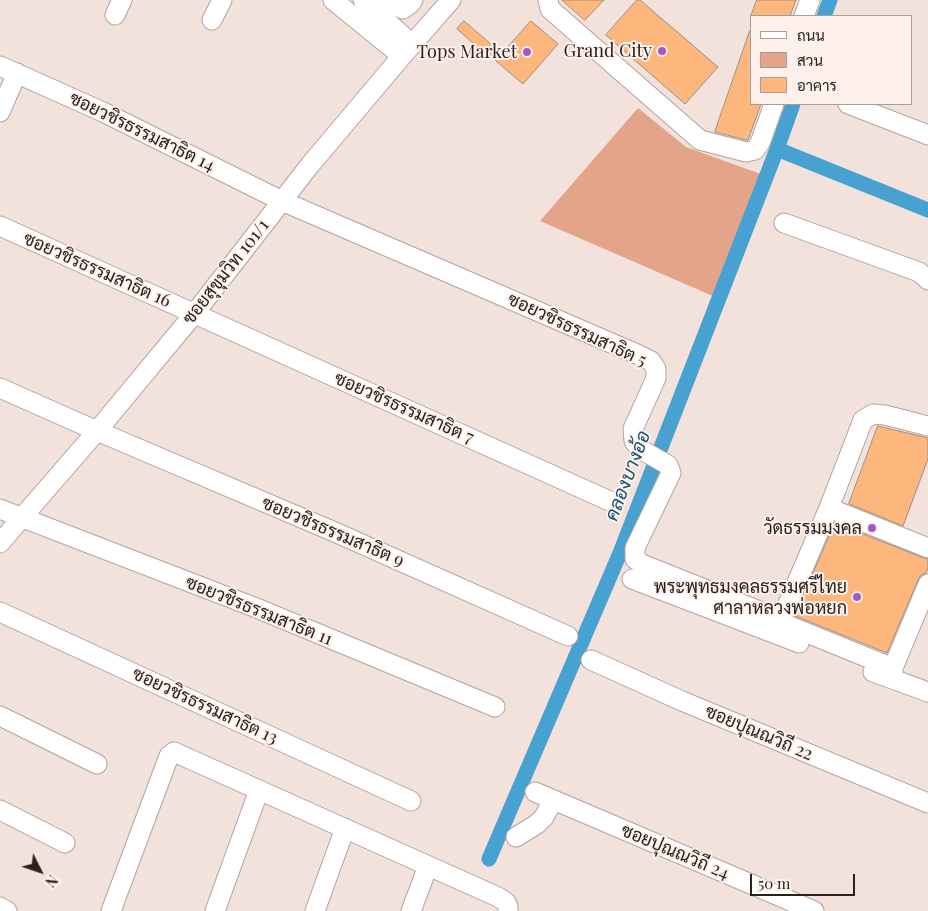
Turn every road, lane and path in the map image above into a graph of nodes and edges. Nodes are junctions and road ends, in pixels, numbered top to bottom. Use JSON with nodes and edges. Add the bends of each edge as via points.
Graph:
{"nodes":[{"id":1,"x":222,"y":0,"type":"edge"},
{"id":2,"x":333,"y":0,"type":"edge"},
{"id":3,"x":363,"y":0,"type":"edge"},
{"id":4,"x":383,"y":0,"type":"edge"},
{"id":5,"x":413,"y":0,"type":"edge"},
{"id":6,"x":451,"y":0,"type":"edge"},
{"id":7,"x":548,"y":0,"type":"edge"},
{"id":8,"x":810,"y":0,"type":"edge"},
{"id":9,"x":804,"y":15,"type":"edge"},
{"id":10,"x":212,"y":20,"type":"dead end"},
{"id":11,"x":407,"y":50,"type":"junction"},
{"id":12,"x":0,"y":66,"type":"edge"},
{"id":13,"x":17,"y":73,"type":"junction"},
{"id":14,"x":774,"y":105,"type":"edge"},
{"id":15,"x":851,"y":105,"type":"edge"},
{"id":16,"x":0,"y":112,"type":"edge"},
{"id":17,"x":928,"y":135,"type":"edge"},
{"id":18,"x":282,"y":201,"type":"junction"},
{"id":19,"x":784,"y":223,"type":"dead end"},
{"id":20,"x":0,"y":226,"type":"edge"},
{"id":21,"x":928,"y":280,"type":"edge"},
{"id":22,"x":194,"y":314,"type":"junction"},
{"id":23,"x":0,"y":388,"type":"edge"},
{"id":24,"x":928,"y":426,"type":"edge"},
{"id":25,"x":98,"y":431,"type":"junction"},
{"id":26,"x":614,"y":502,"type":"dead end"},
{"id":27,"x":829,"y":508,"type":"junction"},
{"id":28,"x":0,"y":509,"type":"edge"},
{"id":29,"x":22,"y":518,"type":"junction"},
{"id":30,"x":0,"y":543,"type":"edge"},
{"id":31,"x":928,"y":548,"type":"edge"},
{"id":32,"x":632,"y":579,"type":"dead end"},
{"id":33,"x":928,"y":584,"type":"edge"},
{"id":34,"x":0,"y":612,"type":"edge"},
{"id":35,"x":780,"y":622,"type":"junction"},
{"id":36,"x":568,"y":636,"type":"dead end"},
{"id":37,"x":591,"y":660,"type":"dead end"},
{"id":38,"x":893,"y":674,"type":"junction"},
{"id":39,"x":928,"y":692,"type":"edge"},
{"id":40,"x":496,"y":706,"type":"dead end"},
{"id":41,"x":0,"y":716,"type":"edge"},
{"id":42,"x":97,"y":764,"type":"dead end"},
{"id":43,"x":259,"y":790,"type":"junction"},
{"id":44,"x":535,"y":792,"type":"dead end"},
{"id":45,"x":554,"y":800,"type":"junction"},
{"id":46,"x":411,"y":801,"type":"dead end"},
{"id":47,"x":928,"y":803,"type":"edge"},
{"id":48,"x":0,"y":810,"type":"edge"},
{"id":49,"x":345,"y":828,"type":"junction"},
{"id":50,"x":516,"y":836,"type":"dead end"},
{"id":51,"x":64,"y":843,"type":"dead end"},
{"id":52,"x":428,"y":866,"type":"junction"},
{"id":53,"x":0,"y":907,"type":"edge"},
{"id":54,"x":7,"y":911,"type":"edge"},
{"id":55,"x":111,"y":911,"type":"edge"},
{"id":56,"x":215,"y":911,"type":"edge"},
{"id":57,"x":314,"y":911,"type":"edge"},
{"id":58,"x":411,"y":911,"type":"edge"},
{"id":59,"x":508,"y":911,"type":"edge"},
{"id":60,"x":814,"y":911,"type":"edge"}],
"edges":[{"from":1,"to":10,"type":"street"},
{"from":2,"to":11,"type":"street"},
{"from":3,"to":11,"type":"street"},
{"from":4,"to":5,"type":"street","via":[[403,8]]},
{"from":6,"to":11,"type":"street","name":"ซอยสุขุมวิท 101/1"},
{"from":7,"to":14,"type":"street","via":[[550,9],[700,140],[746,152],[755,150]]},
{"from":8,"to":9,"type":"street"},
{"from":11,"to":18,"type":"street","name":"ซอยสุขุมวิท 101/1"},
{"from":12,"to":13,"type":"street","name":"ซอยวชิรธรรมสาธิต 14"},
{"from":13,"to":16,"type":"street"},
{"from":13,"to":18,"type":"street","name":"ซอยวชิรธรรมสาธิต 14"},
{"from":15,"to":17,"type":"street"},
{"from":18,"to":22,"type":"street","name":"ซอยสุขุมวิท 101/1"},
{"from":18,"to":35,"type":"street","name":"ซอยวชิรธรรมสาธิต 5","via":[[651,362],[656,369],[656,378],[633,429],[634,441],[640,449],[668,465],[671,473],[636,548],[635,559]]},
{"from":19,"to":21,"type":"street","via":[[919,272]]},
{"from":20,"to":22,"type":"street","name":"ซอยวชิรธรรมสาธิต 16"},
{"from":22,"to":25,"type":"street","name":"ซอยสุขุมวิท 101/1"},
{"from":22,"to":26,"type":"street","name":"ซอยวชิรธรรมสาธิต 7"},
{"from":23,"to":25,"type":"street","name":"ซอยวชิรธรรมสาธิต 9"},
{"from":24,"to":27,"type":"street","via":[[886,415],[872,414],[863,420]]},
{"from":25,"to":29,"type":"street","name":"ซอยสุขุมวิท 101/1"},
{"from":25,"to":36,"type":"street","name":"ซอยวชิรธรรมสาธิต 9","via":[[337,532]]},
{"from":27,"to":31,"type":"street"},
{"from":27,"to":35,"type":"street"},
{"from":28,"to":29,"type":"street","name":"ซอยวชิรธรรมสาธิต 11"},
{"from":29,"to":30,"type":"street","name":"ซอยสุขุมวิท 101/1"},
{"from":29,"to":40,"type":"street","name":"ซอยวชิรธรรมสาธิต 11"},
{"from":32,"to":38,"type":"street"},
{"from":33,"to":38,"type":"street"},
{"from":34,"to":46,"type":"street","name":"ซอยวชิรธรรมสาธิต 13"},
{"from":35,"to":38,"type":"street","name":"ซอยวชิรธรรมสาธิต 5"},
{"from":37,"to":47,"type":"street","name":"ซอยปุณณวิถี 22"},
{"from":38,"to":39,"type":"street"},
{"from":41,"to":42,"type":"street"},
{"from":43,"to":49,"type":"street"},
{"from":43,"to":55,"type":"street","via":[[172,753]]},
{"from":43,"to":56,"type":"street"},
{"from":44,"to":45,"type":"street","name":"ซอยปุณณวิถี 24"},
{"from":45,"to":50,"type":"street","via":[[537,824]]},
{"from":45,"to":60,"type":"street","name":"ซอยปุณณวิถี 24"},
{"from":48,"to":51,"type":"street"},
{"from":49,"to":52,"type":"street"},
{"from":49,"to":57,"type":"street"},
{"from":52,"to":58,"type":"street"},
{"from":52,"to":59,"type":"street","via":[[506,901]]},
{"from":53,"to":54,"type":"street"}]}
